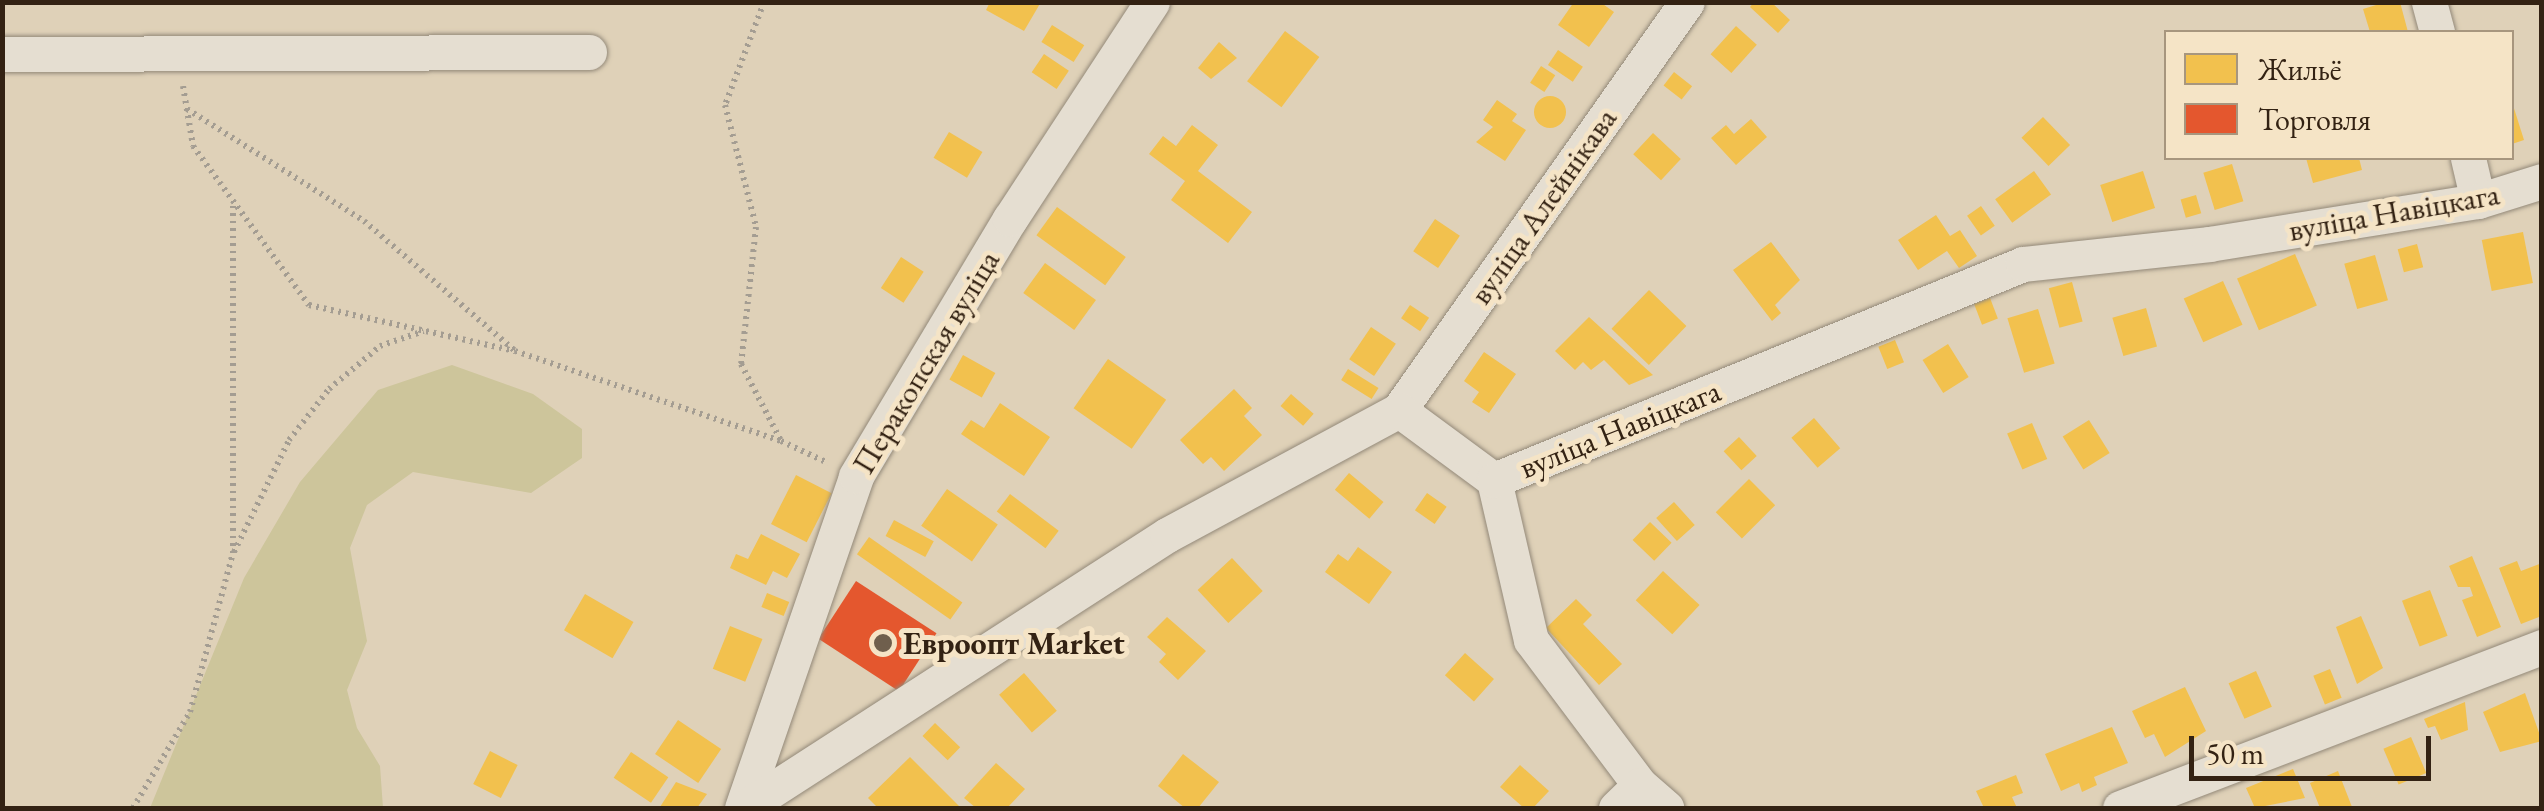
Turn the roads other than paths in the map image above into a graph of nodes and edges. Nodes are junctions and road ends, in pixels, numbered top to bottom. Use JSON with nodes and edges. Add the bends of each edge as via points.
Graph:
{"nodes":[{"id":1,"x":1152,"y":2,"type":"edge"},
{"id":2,"x":1687,"y":2,"type":"edge"},
{"id":3,"x":589,"y":52,"type":"dead end"},
{"id":4,"x":2,"y":54,"type":"edge"},
{"id":5,"x":2468,"y":160,"type":"edge"},
{"id":6,"x":2542,"y":180,"type":"edge"},
{"id":7,"x":2478,"y":201,"type":"junction"},
{"id":8,"x":1398,"y":410,"type":"junction"},
{"id":9,"x":1494,"y":480,"type":"junction"},
{"id":10,"x":2542,"y":646,"type":"edge"},
{"id":11,"x":1641,"y":801,"type":"edge"},
{"id":12,"x":743,"y":808,"type":"edge"},
{"id":13,"x":2120,"y":808,"type":"edge"}],
"edges":[{"from":1,"to":12,"type":"street","name":"Перакопская вуліца","via":[[1010,219],[856,476]]},
{"from":2,"to":8,"type":"street","name":"вуліца Алейнікава"},
{"from":3,"to":4,"type":"street"},
{"from":5,"to":7,"type":"street"},
{"from":6,"to":7,"type":"street","name":"вуліца Навіцкага"},
{"from":7,"to":9,"type":"street","name":"вуліца Навіцкага","via":[[2210,244],[2024,264]]},
{"from":8,"to":9,"type":"street","name":"вуліца Навіцкага"},
{"from":8,"to":12,"type":"street","via":[[1167,535]]},
{"from":9,"to":11,"type":"street","via":[[1531,640]]},
{"from":10,"to":13,"type":"street"}]}
